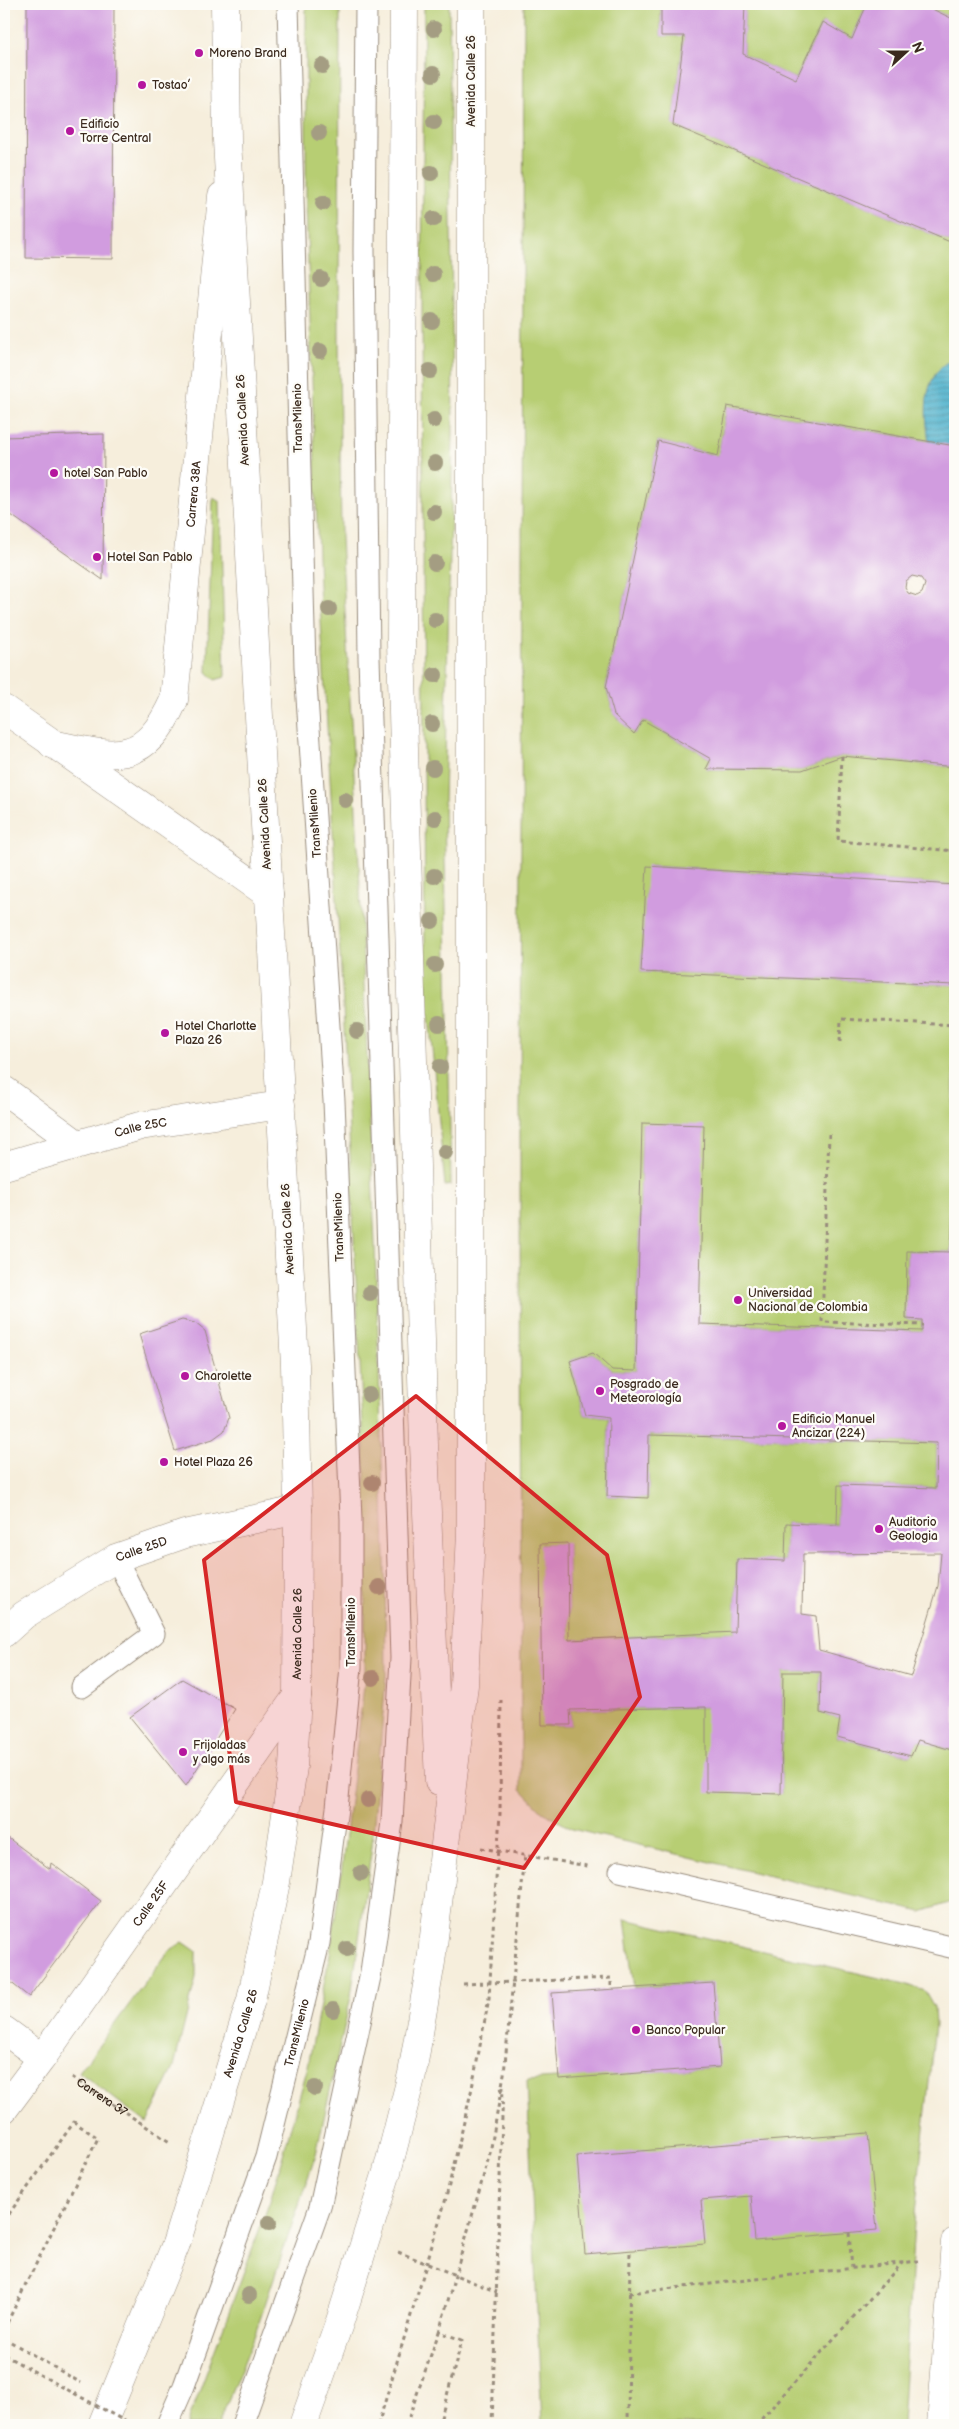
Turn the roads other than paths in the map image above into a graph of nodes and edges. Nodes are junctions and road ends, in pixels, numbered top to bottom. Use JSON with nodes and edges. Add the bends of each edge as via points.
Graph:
{"nodes":[{"id":1,"x":225,"y":4,"type":"edge"},
{"id":2,"x":288,"y":4,"type":"edge"},
{"id":3,"x":366,"y":4,"type":"edge"},
{"id":4,"x":404,"y":4,"type":"edge"},
{"id":5,"x":471,"y":4,"type":"edge"},
{"id":6,"x":227,"y":140,"type":"junction"},
{"id":7,"x":4,"y":710,"type":"edge"},
{"id":8,"x":52,"y":744,"type":"junction"},
{"id":9,"x":269,"y":895,"type":"junction"},
{"id":10,"x":4,"y":1090,"type":"edge"},
{"id":11,"x":281,"y":1106,"type":"junction"},
{"id":12,"x":77,"y":1144,"type":"junction"},
{"id":13,"x":4,"y":1166,"type":"edge"},
{"id":14,"x":298,"y":1510,"type":"junction"},
{"id":15,"x":116,"y":1558,"type":"junction"},
{"id":16,"x":4,"y":1633,"type":"edge"},
{"id":17,"x":82,"y":1687,"type":"dead end"},
{"id":18,"x":297,"y":1696,"type":"junction"},
{"id":19,"x":444,"y":1854,"type":"junction"},
{"id":20,"x":620,"y":1871,"type":"road end"},
{"id":21,"x":955,"y":1948,"type":"edge"},
{"id":22,"x":4,"y":2030,"type":"edge"},
{"id":23,"x":42,"y":2058,"type":"junction"},
{"id":24,"x":4,"y":2109,"type":"edge"},
{"id":25,"x":954,"y":2250,"type":"edge"},
{"id":26,"x":107,"y":2413,"type":"edge"},
{"id":27,"x":166,"y":2425,"type":"edge"},
{"id":28,"x":242,"y":2425,"type":"edge"},
{"id":29,"x":303,"y":2425,"type":"edge"},
{"id":30,"x":941,"y":2425,"type":"edge"}],
"edges":[{"from":1,"to":6,"type":"main road","name":"Avenida Calle 26"},
{"from":2,"to":27,"type":"lane","name":"TransMilenio","via":[[305,668],[334,1111],[351,1519],[351,1667],[319,1943],[266,2157],[184,2386]]},
{"from":3,"to":28,"type":"lane","via":[[364,251],[369,658],[401,1658],[392,1822],[371,1972],[320,2207]]},
{"from":4,"to":19,"type":"main road","name":"Avenida Calle 26","via":[[401,643],[424,1435]]},
{"from":5,"to":19,"type":"main road","name":"Avenida Calle 26","via":[[471,1532],[464,1685]]},
{"from":6,"to":8,"type":"main road","name":"Carrera 38A","via":[[174,700],[166,720],[142,747],[123,753],[98,754]]},
{"from":6,"to":9,"type":"main road","name":"Avenida Calle 26"},
{"from":7,"to":8,"type":"main road","name":"Carrera 38A"},
{"from":8,"to":9,"type":"main road","name":"Carrera 38A"},
{"from":9,"to":11,"type":"main road","name":"Avenida Calle 26"},
{"from":10,"to":12,"type":"main road"},
{"from":11,"to":12,"type":"main road","name":"Calle 25C","via":[[140,1126]]},
{"from":11,"to":14,"type":"main road","name":"Avenida Calle 26","via":[[295,1365]]},
{"from":12,"to":13,"type":"main road","name":"Calle 25C"},
{"from":14,"to":15,"type":"main road","name":"Calle 25D","via":[[185,1534]]},
{"from":14,"to":18,"type":"main road","name":"Avenida Calle 26"},
{"from":15,"to":16,"type":"main road","name":"Calle 25D","via":[[24,1615]]},
{"from":15,"to":17,"type":"lane","via":[[154,1634]]},
{"from":18,"to":23,"type":"main road","name":"Calle 25F"},
{"from":18,"to":26,"type":"main road","name":"Avenida Calle 26","via":[[293,1767],[276,1882],[251,2000],[176,2244]]},
{"from":19,"to":29,"type":"main road","name":"Avenida Calle 26","via":[[412,2074],[387,2172]]},
{"from":20,"to":21,"type":"lane"},
{"from":22,"to":23,"type":"main road"},
{"from":23,"to":24,"type":"main road","name":"Calle 25F"},
{"from":25,"to":30,"type":"main road"}]}
